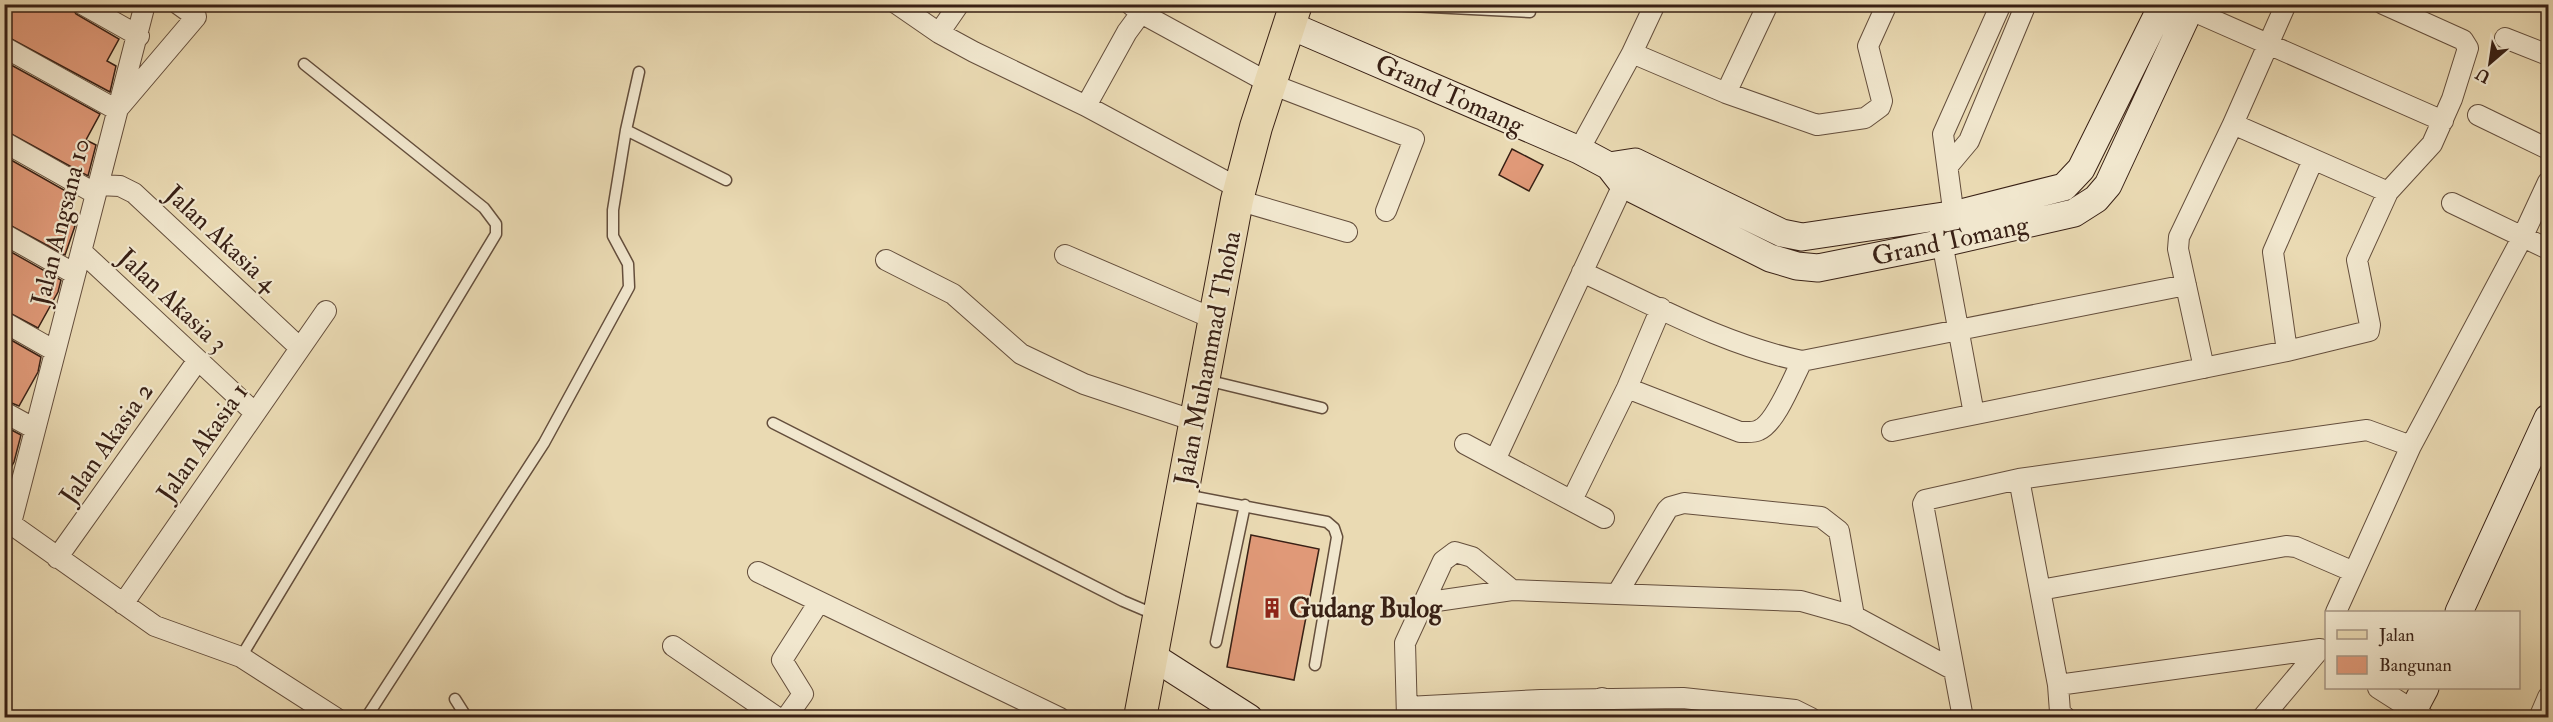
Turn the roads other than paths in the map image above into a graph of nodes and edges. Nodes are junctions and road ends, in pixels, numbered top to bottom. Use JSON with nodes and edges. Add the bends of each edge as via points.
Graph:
{"nodes":[{"id":1,"x":82,"y":4,"type":"edge"},
{"id":2,"x":145,"y":4,"type":"edge"},
{"id":3,"x":178,"y":4,"type":"edge"},
{"id":4,"x":897,"y":4,"type":"edge"},
{"id":5,"x":959,"y":4,"type":"edge"},
{"id":6,"x":1371,"y":4,"type":"edge"},
{"id":7,"x":1655,"y":4,"type":"edge"},
{"id":8,"x":1767,"y":4,"type":"edge"},
{"id":9,"x":1887,"y":4,"type":"edge"},
{"id":10,"x":2001,"y":4,"type":"edge"},
{"id":11,"x":2026,"y":4,"type":"edge"},
{"id":12,"x":2163,"y":4,"type":"edge"},
{"id":13,"x":2286,"y":4,"type":"edge"},
{"id":14,"x":2383,"y":4,"type":"edge"},
{"id":15,"x":2186,"y":6,"type":"edge"},
{"id":16,"x":1135,"y":9,"type":"edge"},
{"id":17,"x":200,"y":11,"type":"edge"},
{"id":18,"x":1530,"y":12,"type":"dead end"},
{"id":19,"x":1293,"y":15,"type":"edge"},
{"id":20,"x":939,"y":33,"type":"junction"},
{"id":21,"x":139,"y":36,"type":"junction"},
{"id":22,"x":2505,"y":38,"type":"dead end"},
{"id":23,"x":2268,"y":45,"type":"junction"},
{"id":24,"x":4,"y":47,"type":"edge"},
{"id":25,"x":1632,"y":53,"type":"junction"},
{"id":26,"x":2548,"y":55,"type":"edge"},
{"id":27,"x":304,"y":64,"type":"dead end"},
{"id":28,"x":639,"y":72,"type":"dead end"},
{"id":29,"x":1271,"y":84,"type":"junction"},
{"id":30,"x":1726,"y":93,"type":"junction"},
{"id":31,"x":1086,"y":106,"type":"junction"},
{"id":32,"x":117,"y":110,"type":"junction"},
{"id":33,"x":2478,"y":116,"type":"dead end"},
{"id":34,"x":2443,"y":121,"type":"junction"},
{"id":35,"x":2234,"y":124,"type":"junction"},
{"id":36,"x":626,"y":130,"type":"junction"},
{"id":37,"x":1943,"y":134,"type":"junction"},
{"id":38,"x":1969,"y":141,"type":"junction"},
{"id":39,"x":4,"y":142,"type":"edge"},
{"id":40,"x":2548,"y":149,"type":"edge"},
{"id":41,"x":1579,"y":150,"type":"junction"},
{"id":42,"x":2313,"y":160,"type":"junction"},
{"id":43,"x":1948,"y":166,"type":"junction"},
{"id":44,"x":1622,"y":171,"type":"junction"},
{"id":45,"x":726,"y":180,"type":"dead end"},
{"id":46,"x":2548,"y":182,"type":"edge"},
{"id":47,"x":97,"y":189,"type":"junction"},
{"id":48,"x":2388,"y":192,"type":"junction"},
{"id":49,"x":1239,"y":194,"type":"junction"},
{"id":50,"x":2452,"y":203,"type":"dead end"},
{"id":51,"x":1386,"y":211,"type":"dead end"},
{"id":52,"x":1946,"y":225,"type":"junction"},
{"id":53,"x":1347,"y":232,"type":"dead end"},
{"id":54,"x":4,"y":234,"type":"edge"},
{"id":55,"x":2523,"y":238,"type":"junction"},
{"id":56,"x":2548,"y":249,"type":"edge"},
{"id":57,"x":81,"y":251,"type":"junction"},
{"id":58,"x":1065,"y":255,"type":"dead end"},
{"id":59,"x":886,"y":260,"type":"dead end"},
{"id":60,"x":1582,"y":272,"type":"junction"},
{"id":61,"x":75,"y":274,"type":"junction"},
{"id":62,"x":2186,"y":285,"type":"junction"},
{"id":63,"x":1661,"y":308,"type":"junction"},
{"id":64,"x":326,"y":311,"type":"dead end"},
{"id":65,"x":1214,"y":319,"type":"junction"},
{"id":66,"x":4,"y":322,"type":"edge"},
{"id":67,"x":1957,"y":330,"type":"junction"},
{"id":68,"x":300,"y":348,"type":"junction"},
{"id":69,"x":56,"y":351,"type":"junction"},
{"id":70,"x":2287,"y":351,"type":"junction"},
{"id":71,"x":198,"y":360,"type":"junction"},
{"id":72,"x":1802,"y":361,"type":"junction"},
{"id":73,"x":2204,"y":368,"type":"junction"},
{"id":74,"x":1203,"y":380,"type":"junction"},
{"id":75,"x":1628,"y":388,"type":"junction"},
{"id":76,"x":1322,"y":408,"type":"dead end"},
{"id":77,"x":4,"y":412,"type":"edge"},
{"id":78,"x":255,"y":413,"type":"junction"},
{"id":79,"x":1974,"y":414,"type":"junction"},
{"id":80,"x":2548,"y":418,"type":"edge"},
{"id":81,"x":1195,"y":421,"type":"junction"},
{"id":82,"x":773,"y":423,"type":"dead end"},
{"id":83,"x":35,"y":429,"type":"junction"},
{"id":84,"x":1892,"y":431,"type":"dead end"},
{"id":85,"x":1465,"y":444,"type":"dead end"},
{"id":86,"x":2411,"y":446,"type":"junction"},
{"id":87,"x":1495,"y":460,"type":"junction"},
{"id":88,"x":2019,"y":479,"type":"junction"},
{"id":89,"x":1182,"y":494,"type":"junction"},
{"id":90,"x":1572,"y":500,"type":"junction"},
{"id":91,"x":1245,"y":505,"type":"junction"},
{"id":92,"x":1604,"y":518,"type":"dead end"},
{"id":93,"x":8,"y":521,"type":"edge"},
{"id":94,"x":57,"y":558,"type":"junction"},
{"id":95,"x":758,"y":572,"type":"dead end"},
{"id":96,"x":2354,"y":572,"type":"junction"},
{"id":97,"x":1512,"y":590,"type":"junction"},
{"id":98,"x":2040,"y":590,"type":"junction"},
{"id":99,"x":1617,"y":594,"type":"junction"},
{"id":100,"x":819,"y":602,"type":"junction"},
{"id":101,"x":1423,"y":603,"type":"junction"},
{"id":102,"x":123,"y":604,"type":"junction"},
{"id":103,"x":2336,"y":611,"type":"edge"},
{"id":104,"x":2459,"y":611,"type":"edge"},
{"id":105,"x":1159,"y":616,"type":"junction"},
{"id":106,"x":1854,"y":616,"type":"junction"},
{"id":107,"x":1216,"y":642,"type":"dead end"},
{"id":108,"x":2324,"y":645,"type":"edge"},
{"id":109,"x":673,"y":646,"type":"dead end"},
{"id":110,"x":1152,"y":656,"type":"junction"},
{"id":111,"x":241,"y":657,"type":"junction"},
{"id":112,"x":1315,"y":665,"type":"dead end"},
{"id":113,"x":1954,"y":670,"type":"junction"},
{"id":114,"x":2058,"y":685,"type":"junction"},
{"id":115,"x":2382,"y":689,"type":"edge"},
{"id":116,"x":2548,"y":697,"type":"edge"},
{"id":117,"x":455,"y":699,"type":"dead end"},
{"id":118,"x":1602,"y":708,"type":"edge"},
{"id":119,"x":2418,"y":708,"type":"edge"},
{"id":120,"x":1407,"y":712,"type":"edge"},
{"id":121,"x":1800,"y":715,"type":"edge"},
{"id":122,"x":336,"y":717,"type":"edge"},
{"id":123,"x":366,"y":717,"type":"edge"},
{"id":124,"x":467,"y":717,"type":"edge"},
{"id":125,"x":778,"y":717,"type":"edge"},
{"id":126,"x":786,"y":717,"type":"edge"},
{"id":127,"x":1060,"y":717,"type":"edge"},
{"id":128,"x":1140,"y":717,"type":"edge"},
{"id":129,"x":1249,"y":717,"type":"edge"},
{"id":130,"x":1963,"y":717,"type":"edge"},
{"id":131,"x":2066,"y":717,"type":"edge"},
{"id":132,"x":2262,"y":717,"type":"edge"},
{"id":133,"x":2539,"y":717,"type":"edge"}],
"edges":[{"from":1,"to":21,"type":"street"},
{"from":2,"to":21,"type":"street","name":"Jalan Angsana 10"},
{"from":3,"to":17,"type":"street"},
{"from":4,"to":20,"type":"street"},
{"from":5,"to":20,"type":"street"},
{"from":6,"to":18,"type":"lane"},
{"from":7,"to":25,"type":"street"},
{"from":8,"to":30,"type":"street"},
{"from":9,"to":30,"type":"street","via":[[1868,46],[1882,101],[1865,118],[1817,125]]},
{"from":10,"to":37,"type":"street"},
{"from":11,"to":38,"type":"street"},
{"from":12,"to":52,"type":"street","name":"Grand Tomang","via":[[2072,181]]},
{"from":13,"to":23,"type":"street"},
{"from":14,"to":34,"type":"street","via":[[2467,44]]},
{"from":15,"to":23,"type":"street"},
{"from":15,"to":52,"type":"street","name":"Grand Tomang","via":[[2108,185],[2096,199],[2074,213]]},
{"from":16,"to":29,"type":"street"},
{"from":16,"to":31,"type":"street","via":[[1127,32]]},
{"from":17,"to":32,"type":"street"},
{"from":19,"to":29,"type":"main road","name":"Jalan Muhammad Thoha"},
{"from":19,"to":41,"type":"street","name":"Grand Tomang"},
{"from":20,"to":31,"type":"street"},
{"from":21,"to":32,"type":"street","name":"Jalan Angsana 10"},
{"from":22,"to":26,"type":"street"},
{"from":23,"to":34,"type":"street"},
{"from":23,"to":35,"type":"street"},
{"from":24,"to":32,"type":"street"},
{"from":25,"to":30,"type":"street"},
{"from":25,"to":41,"type":"street"},
{"from":27,"to":111,"type":"lane","via":[[484,208],[496,224],[496,234]]},
{"from":28,"to":36,"type":"lane"},
{"from":29,"to":49,"type":"main road","name":"Jalan Muhammad Thoha"},
{"from":29,"to":51,"type":"street","via":[[1414,139]]},
{"from":31,"to":49,"type":"street"},
{"from":32,"to":47,"type":"street","name":"Jalan Angsana 10"},
{"from":33,"to":40,"type":"street"},
{"from":34,"to":48,"type":"street","via":[[2432,144]]},
{"from":35,"to":42,"type":"street"},
{"from":35,"to":62,"type":"street","via":[[2179,237]]},
{"from":36,"to":45,"type":"lane"},
{"from":36,"to":123,"type":"lane","via":[[613,236],[628,264],[629,287],[544,443]]},
{"from":37,"to":38,"type":"street"},
{"from":37,"to":43,"type":"street"},
{"from":38,"to":43,"type":"street"},
{"from":39,"to":47,"type":"street"},
{"from":41,"to":44,"type":"street","name":"Grand Tomang"},
{"from":42,"to":48,"type":"street"},
{"from":42,"to":70,"type":"street","via":[[2273,252]]},
{"from":43,"to":52,"type":"street","via":[[1952,202]]},
{"from":44,"to":52,"type":"street","name":"Grand Tomang","via":[[1770,258],[1797,266],[1818,267]]},
{"from":44,"to":60,"type":"street"},
{"from":46,"to":55,"type":"street"},
{"from":47,"to":57,"type":"street","name":"Jalan Angsana 10"},
{"from":47,"to":68,"type":"street","name":"Jalan Akasia 4","via":[[120,186],[135,193]]},
{"from":48,"to":70,"type":"street","via":[[2357,260],[2368,331]]},
{"from":49,"to":53,"type":"street"},
{"from":49,"to":65,"type":"main road","name":"Jalan Muhammad Thoha"},
{"from":50,"to":55,"type":"street"},
{"from":52,"to":67,"type":"street"},
{"from":54,"to":61,"type":"street"},
{"from":55,"to":56,"type":"street"},
{"from":55,"to":86,"type":"street"},
{"from":57,"to":61,"type":"street","name":"Jalan Angsana 10"},
{"from":57,"to":71,"type":"street","name":"Jalan Akasia 3"},
{"from":58,"to":65,"type":"street"},
{"from":59,"to":81,"type":"street","via":[[953,294],[1021,354],[1084,384]]},
{"from":60,"to":63,"type":"street"},
{"from":60,"to":87,"type":"street"},
{"from":61,"to":69,"type":"street","name":"Jalan Angsana 10"},
{"from":62,"to":67,"type":"street"},
{"from":62,"to":73,"type":"street"},
{"from":63,"to":72,"type":"street","via":[[1718,336]]},
{"from":63,"to":75,"type":"street"},
{"from":64,"to":68,"type":"street","name":"Jalan Akasia 1"},
{"from":65,"to":74,"type":"main road","name":"Jalan Muhammad Thoha"},
{"from":66,"to":69,"type":"street"},
{"from":67,"to":72,"type":"street"},
{"from":67,"to":79,"type":"street"},
{"from":68,"to":78,"type":"street","name":"Jalan Akasia 1"},
{"from":69,"to":83,"type":"street","name":"Jalan Angsana 10"},
{"from":70,"to":73,"type":"street"},
{"from":71,"to":78,"type":"street","name":"Jalan Akasia 3"},
{"from":71,"to":94,"type":"street","name":"Jalan Akasia 2"},
{"from":72,"to":75,"type":"street","via":[[1771,420],[1749,433]]},
{"from":73,"to":79,"type":"street"},
{"from":74,"to":76,"type":"lane"},
{"from":74,"to":81,"type":"main road","name":"Jalan Muhammad Thoha"},
{"from":75,"to":90,"type":"street"},
{"from":77,"to":83,"type":"street"},
{"from":78,"to":102,"type":"street","name":"Jalan Akasia 1"},
{"from":79,"to":84,"type":"street"},
{"from":80,"to":104,"type":"street"},
{"from":81,"to":89,"type":"main road","name":"Jalan Muhammad Thoha"},
{"from":82,"to":105,"type":"lane"},
{"from":83,"to":93,"type":"street","name":"Jalan Angsana 10"},
{"from":85,"to":87,"type":"street"},
{"from":86,"to":88,"type":"street","via":[[2367,430]]},
{"from":86,"to":96,"type":"street"},
{"from":87,"to":90,"type":"street"},
{"from":88,"to":98,"type":"street"},
{"from":88,"to":113,"type":"street","via":[[1925,500],[1923,504]]},
{"from":89,"to":91,"type":"lane"},
{"from":89,"to":105,"type":"main road","name":"Jalan Muhammad Thoha"},
{"from":90,"to":92,"type":"street"},
{"from":91,"to":107,"type":"lane"},
{"from":91,"to":112,"type":"lane","via":[[1327,522],[1334,528],[1337,537]]},
{"from":93,"to":94,"type":"street"},
{"from":94,"to":102,"type":"street"},
{"from":95,"to":100,"type":"street"},
{"from":96,"to":98,"type":"street","via":[[2286,546]]},
{"from":96,"to":103,"type":"street"},
{"from":97,"to":99,"type":"street"},
{"from":97,"to":101,"type":"street"},
{"from":97,"to":101,"type":"street","via":[[1473,558],[1455,552],[1443,561]]},
{"from":98,"to":114,"type":"street"},
{"from":99,"to":106,"type":"street","via":[[1801,601]]},
{"from":99,"to":106,"type":"street","via":[[1667,510],[1684,503],[1821,516],[1839,531]]},
{"from":100,"to":126,"type":"street","via":[[782,660],[803,694]]},
{"from":100,"to":127,"type":"street"},
{"from":101,"to":120,"type":"street","via":[[1405,643]]},
{"from":102,"to":111,"type":"street","via":[[155,626]]},
{"from":105,"to":110,"type":"main road","name":"Jalan Muhammad Thoha"},
{"from":106,"to":113,"type":"street"},
{"from":108,"to":114,"type":"street"},
{"from":108,"to":132,"type":"street"},
{"from":109,"to":125,"type":"street"},
{"from":110,"to":128,"type":"main road","name":"Jalan Muhammad Thoha"},
{"from":110,"to":129,"type":"street"},
{"from":111,"to":122,"type":"street"},
{"from":113,"to":130,"type":"street"},
{"from":114,"to":131,"type":"street","via":[[2060,712]]},
{"from":115,"to":119,"type":"street"},
{"from":116,"to":133,"type":"street"},
{"from":117,"to":124,"type":"lane"},
{"from":118,"to":120,"type":"street"},
{"from":118,"to":121,"type":"street","via":[[1683,698]]}]}
